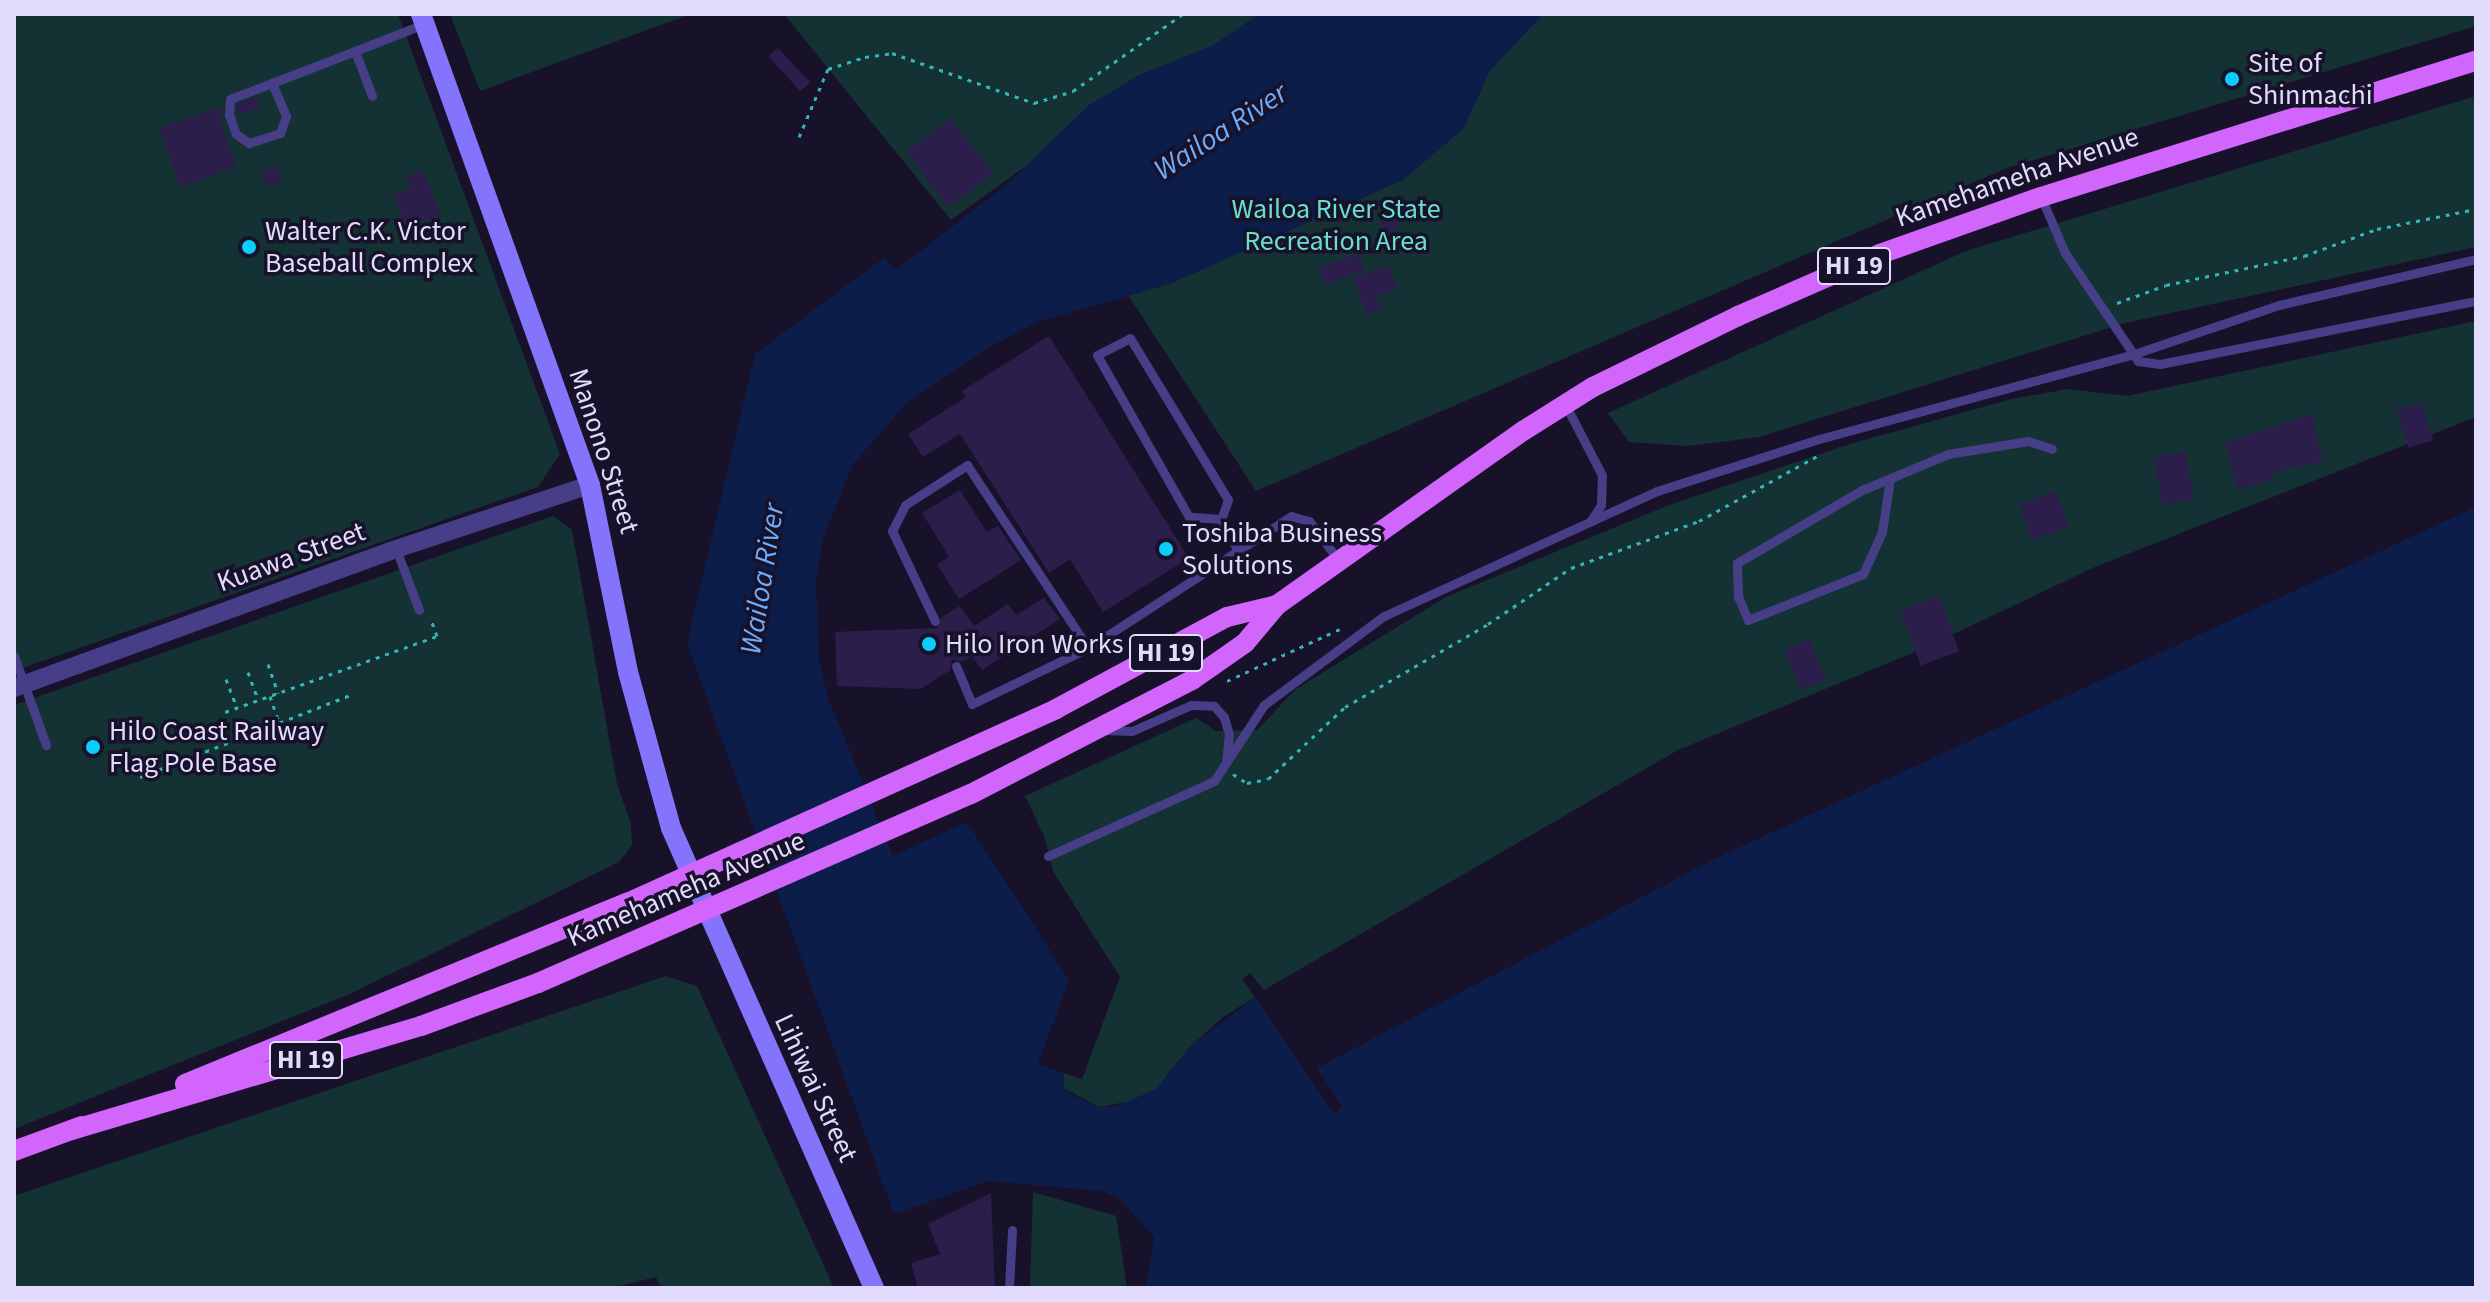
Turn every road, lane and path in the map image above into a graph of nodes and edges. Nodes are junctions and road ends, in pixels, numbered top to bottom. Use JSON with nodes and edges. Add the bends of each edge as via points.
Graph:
{"nodes":[{"id":1,"x":1183,"y":14,"type":"edge"},
{"id":2,"x":422,"y":19,"type":"edge"},
{"id":3,"x":355,"y":51,"type":"junction"},
{"id":4,"x":2476,"y":61,"type":"edge"},
{"id":5,"x":272,"y":83,"type":"junction"},
{"id":6,"x":372,"y":96,"type":"dead end"},
{"id":7,"x":799,"y":137,"type":"dead end"},
{"id":8,"x":2041,"y":197,"type":"junction"},
{"id":9,"x":2476,"y":209,"type":"edge"},
{"id":10,"x":2476,"y":259,"type":"edge"},
{"id":11,"x":2476,"y":301,"type":"edge"},
{"id":12,"x":2098,"y":309,"type":"junction"},
{"id":13,"x":2131,"y":355,"type":"junction"},
{"id":14,"x":1565,"y":404,"type":"junction"},
{"id":15,"x":1819,"y":439,"type":"junction"},
{"id":16,"x":2052,"y":449,"type":"dead end"},
{"id":17,"x":1890,"y":479,"type":"junction"},
{"id":18,"x":590,"y":485,"type":"junction"},
{"id":19,"x":1221,"y":519,"type":"junction"},
{"id":20,"x":1578,"y":531,"type":"junction"},
{"id":21,"x":396,"y":549,"type":"junction"},
{"id":22,"x":1237,"y":549,"type":"junction"},
{"id":23,"x":1340,"y":562,"type":"junction"},
{"id":24,"x":1277,"y":605,"type":"junction"},
{"id":25,"x":422,"y":608,"type":"joint"},
{"id":26,"x":935,"y":621,"type":"dead end"},
{"id":27,"x":1346,"y":626,"type":"dead end"},
{"id":28,"x":1088,"y":648,"type":"junction"},
{"id":29,"x":14,"y":656,"type":"edge"},
{"id":30,"x":268,"y":664,"type":"dead end"},
{"id":31,"x":956,"y":666,"type":"dead end"},
{"id":32,"x":248,"y":672,"type":"dead end"},
{"id":33,"x":226,"y":679,"type":"dead end"},
{"id":34,"x":1225,"y":682,"type":"dead end"},
{"id":35,"x":19,"y":686,"type":"edge"},
{"id":36,"x":278,"y":693,"type":"junction"},
{"id":37,"x":350,"y":695,"type":"dead end"},
{"id":38,"x":270,"y":696,"type":"junction"},
{"id":39,"x":258,"y":700,"type":"junction"},
{"id":40,"x":237,"y":708,"type":"junction"},
{"id":41,"x":225,"y":712,"type":"dead end"},
{"id":42,"x":280,"y":725,"type":"junction"},
{"id":43,"x":1093,"y":730,"type":"junction"},
{"id":44,"x":46,"y":745,"type":"dead end"},
{"id":45,"x":1225,"y":768,"type":"junction"},
{"id":46,"x":140,"y":777,"type":"dead end"},
{"id":47,"x":1048,"y":856,"type":"dead end"},
{"id":48,"x":689,"y":874,"type":"junction"},
{"id":49,"x":706,"y":912,"type":"junction"},
{"id":50,"x":72,"y":1130,"type":"junction"},
{"id":51,"x":14,"y":1151,"type":"edge"},
{"id":52,"x":1012,"y":1230,"type":"dead end"},
{"id":53,"x":874,"y":1288,"type":"edge"},
{"id":54,"x":1009,"y":1288,"type":"edge"}],
"edges":[{"from":1,"to":7,"type":"path","via":[[1073,91],[1034,103],[892,53],[828,69]]},
{"from":2,"to":3,"type":"lane"},
{"from":2,"to":18,"type":"street","name":"Manono Street"},
{"from":3,"to":5,"type":"lane"},
{"from":3,"to":6,"type":"lane"},
{"from":4,"to":8,"type":"main road","name":"Kamehameha Avenue","number":"HI 19"},
{"from":5,"to":5,"type":"lane","via":[[230,99],[236,134],[249,143],[280,133],[286,116]]},
{"from":8,"to":12,"type":"lane","via":[[2065,253]]},
{"from":8,"to":14,"type":"main road","name":"Kamehameha Avenue","number":"HI 19","via":[[1880,254],[1669,348]]},
{"from":9,"to":12,"type":"path","via":[[2377,229],[2304,256],[2166,285]]},
{"from":10,"to":13,"type":"lane","via":[[2279,305]]},
{"from":11,"to":13,"type":"lane","via":[[2160,364]]},
{"from":12,"to":13,"type":"lane"},
{"from":13,"to":15,"type":"lane"},
{"from":14,"to":20,"type":"lane","via":[[1598,461],[1603,483],[1598,511]]},
{"from":14,"to":23,"type":"main road","name":"Kamehameha Avenue","number":"HI 19"},
{"from":15,"to":20,"type":"lane","via":[[1687,480]]},
{"from":15,"to":45,"type":"path","via":[[1822,453],[1735,504],[1571,568],[1488,624],[1345,707],[1268,779],[1247,783]]},
{"from":16,"to":17,"type":"lane","via":[[2028,441],[1948,454]]},
{"from":17,"to":17,"type":"lane","via":[[1737,563],[1738,597],[1748,620],[1863,574],[1882,532]]},
{"from":18,"to":21,"type":"street","name":"Kuawa Street"},
{"from":18,"to":48,"type":"street","name":"Manono Street","via":[[644,737]]},
{"from":19,"to":19,"type":"lane","via":[[1228,500],[1130,338],[1097,355],[1189,517]]},
{"from":19,"to":22,"type":"lane"},
{"from":20,"to":45,"type":"lane","via":[[1384,616],[1264,705]]},
{"from":21,"to":25,"type":"lane"},
{"from":21,"to":35,"type":"street","name":"Kuawa Street"},
{"from":22,"to":23,"type":"lane","via":[[1282,518],[1301,517]]},
{"from":22,"to":28,"type":"lane"},
{"from":23,"to":24,"type":"main road","name":"Kamehameha Avenue","number":"HI 19"},
{"from":24,"to":43,"type":"main road","name":"Kamehameha Avenue","number":"HI 19","via":[[1245,643],[1218,664]]},
{"from":24,"to":48,"type":"main road","name":"Kamehameha Avenue","number":"HI 19","via":[[1227,617],[1056,709]]},
{"from":25,"to":36,"type":"path","via":[[437,636]]},
{"from":26,"to":28,"type":"lane","via":[[892,531],[905,505],[967,465]]},
{"from":27,"to":34,"type":"path"},
{"from":28,"to":31,"type":"lane","via":[[972,704]]},
{"from":29,"to":35,"type":"lane"},
{"from":30,"to":36,"type":"path"},
{"from":32,"to":39,"type":"path"},
{"from":33,"to":40,"type":"path"},
{"from":35,"to":44,"type":"lane"},
{"from":36,"to":38,"type":"path"},
{"from":37,"to":42,"type":"path"},
{"from":38,"to":39,"type":"path"},
{"from":38,"to":42,"type":"path"},
{"from":39,"to":40,"type":"path"},
{"from":40,"to":41,"type":"path"},
{"from":42,"to":46,"type":"path"},
{"from":43,"to":45,"type":"lane","via":[[1132,731],[1191,705],[1214,706],[1229,734]]},
{"from":43,"to":49,"type":"main road","name":"Kamehameha Avenue","number":"HI 19","via":[[898,829]]},
{"from":45,"to":47,"type":"lane","via":[[1203,787]]},
{"from":48,"to":49,"type":"street","name":"Manono Street"},
{"from":48,"to":50,"type":"main road","name":"Kamehameha Avenue","number":"HI 19"},
{"from":49,"to":50,"type":"main road","name":"Kamehameha Avenue","number":"HI 19","via":[[421,1026]]},
{"from":49,"to":53,"type":"street","name":"Lihiwai Street"},
{"from":50,"to":51,"type":"main road","name":"Kamehameha Avenue","number":"HI 19"},
{"from":52,"to":54,"type":"lane"}]}
